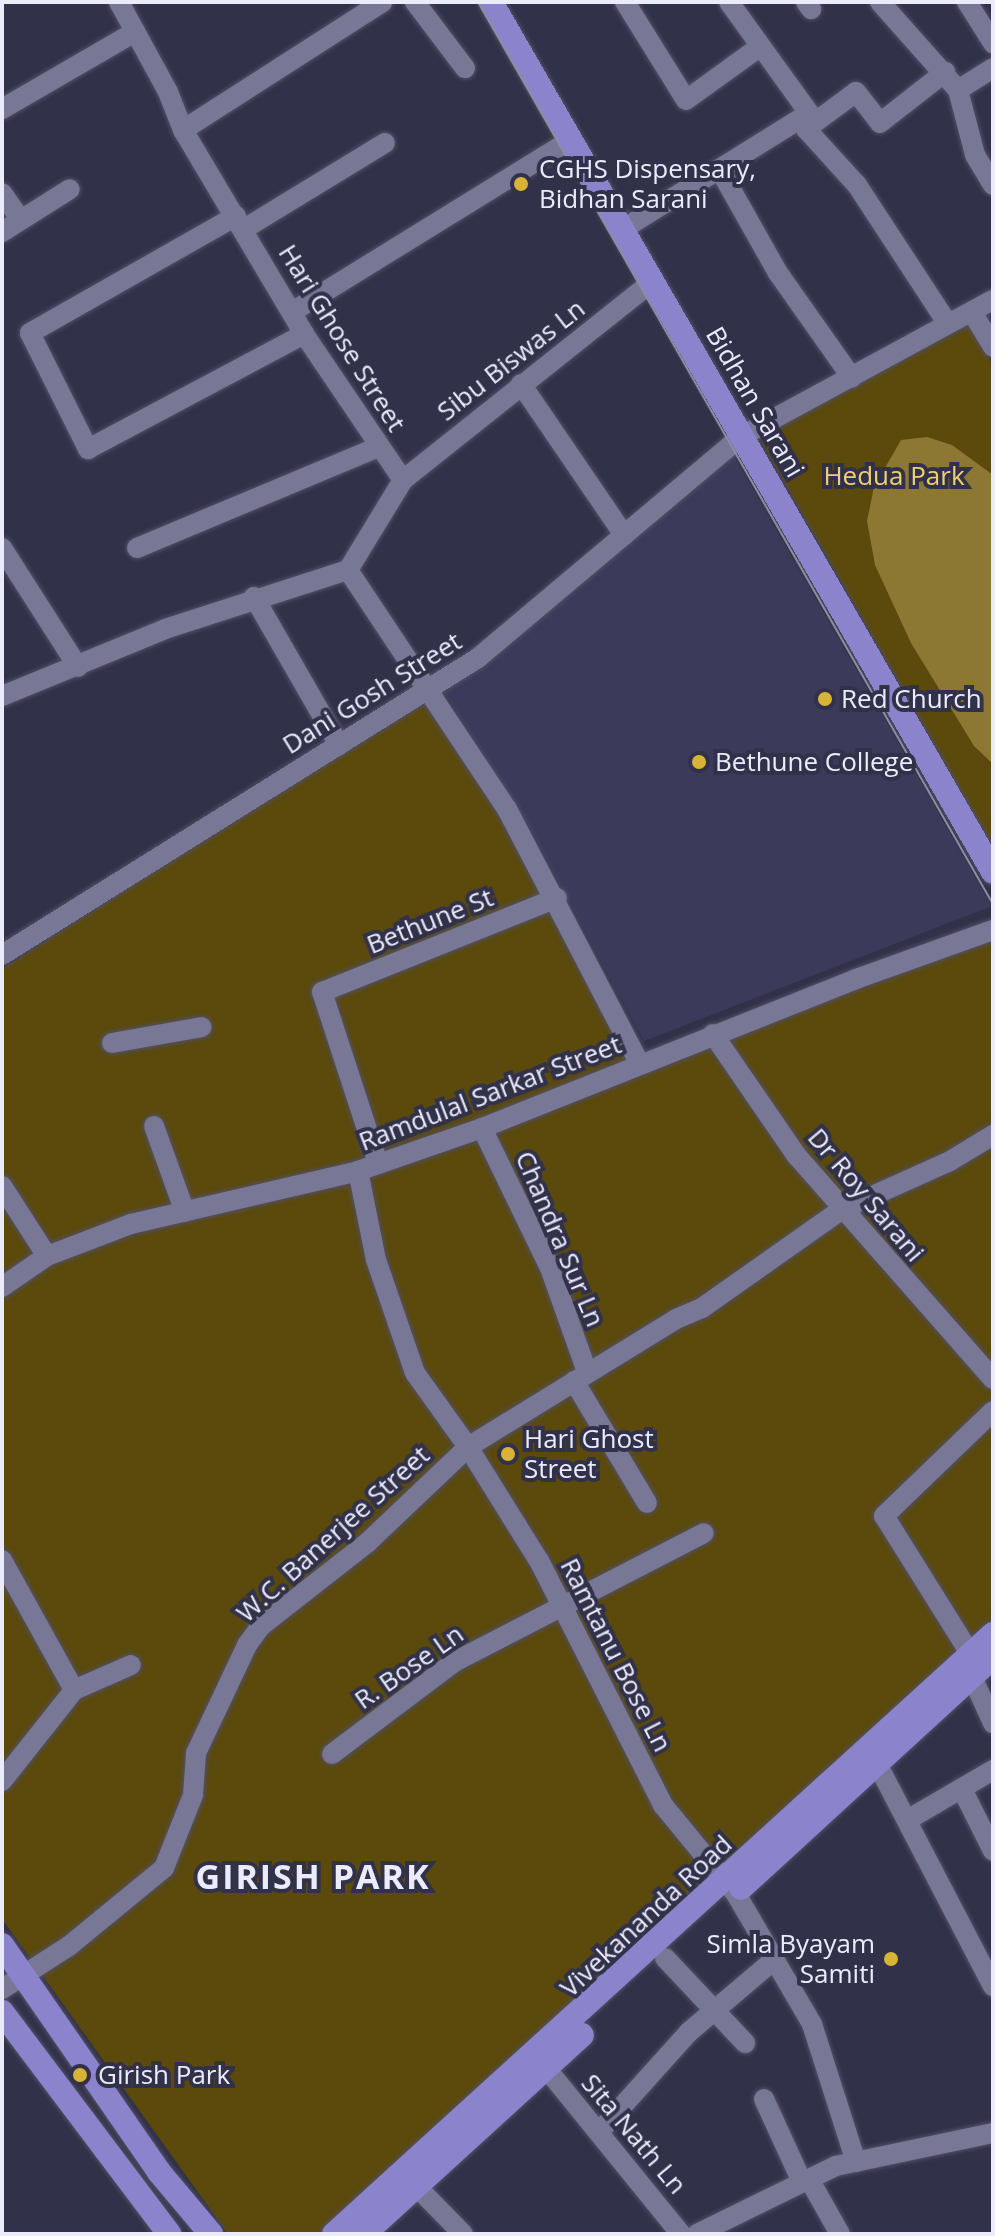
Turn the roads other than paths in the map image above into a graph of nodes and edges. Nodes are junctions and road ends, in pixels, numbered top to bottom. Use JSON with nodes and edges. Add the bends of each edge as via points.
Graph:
{"nodes":[{"id":1,"x":119,"y":2,"type":"edge"},
{"id":2,"x":382,"y":2,"type":"edge"},
{"id":3,"x":415,"y":2,"type":"edge"},
{"id":4,"x":491,"y":2,"type":"edge"},
{"id":5,"x":625,"y":2,"type":"edge"},
{"id":6,"x":729,"y":2,"type":"edge"},
{"id":7,"x":880,"y":2,"type":"edge"},
{"id":8,"x":967,"y":2,"type":"edge"},
{"id":9,"x":135,"y":32,"type":"junction"},
{"id":10,"x":993,"y":43,"type":"edge"},
{"id":11,"x":761,"y":46,"type":"junction"},
{"id":12,"x":465,"y":68,"type":"dead end"},
{"id":13,"x":993,"y":68,"type":"edge"},
{"id":14,"x":945,"y":72,"type":"junction"},
{"id":15,"x":958,"y":90,"type":"junction"},
{"id":16,"x":2,"y":109,"type":"edge"},
{"id":17,"x":807,"y":121,"type":"junction"},
{"id":18,"x":183,"y":130,"type":"junction"},
{"id":19,"x":571,"y":140,"type":"junction"},
{"id":20,"x":385,"y":143,"type":"dead end"},
{"id":21,"x":720,"y":170,"type":"junction"},
{"id":22,"x":993,"y":185,"type":"edge"},
{"id":23,"x":70,"y":189,"type":"dead end"},
{"id":24,"x":2,"y":193,"type":"edge"},
{"id":25,"x":19,"y":217,"type":"junction"},
{"id":26,"x":240,"y":222,"type":"junction"},
{"id":27,"x":623,"y":229,"type":"junction"},
{"id":28,"x":2,"y":232,"type":"edge"},
{"id":29,"x":653,"y":281,"type":"junction"},
{"id":30,"x":993,"y":300,"type":"edge"},
{"id":31,"x":292,"y":312,"type":"junction"},
{"id":32,"x":972,"y":312,"type":"junction"},
{"id":33,"x":948,"y":324,"type":"junction"},
{"id":34,"x":304,"y":334,"type":"junction"},
{"id":35,"x":993,"y":347,"type":"edge"},
{"id":36,"x":852,"y":378,"type":"junction"},
{"id":37,"x":521,"y":384,"type":"junction"},
{"id":38,"x":742,"y":436,"type":"junction"},
{"id":39,"x":378,"y":447,"type":"junction"},
{"id":40,"x":403,"y":480,"type":"junction"},
{"id":41,"x":624,"y":535,"type":"junction"},
{"id":42,"x":2,"y":548,"type":"edge"},
{"id":43,"x":137,"y":548,"type":"dead end"},
{"id":44,"x":348,"y":570,"type":"junction"},
{"id":45,"x":254,"y":597,"type":"junction"},
{"id":46,"x":78,"y":667,"type":"junction"},
{"id":47,"x":430,"y":690,"type":"junction"},
{"id":48,"x":2,"y":696,"type":"edge"},
{"id":49,"x":339,"y":745,"type":"junction"},
{"id":50,"x":993,"y":872,"type":"edge"},
{"id":51,"x":557,"y":898,"type":"junction"},
{"id":52,"x":993,"y":930,"type":"edge"},
{"id":53,"x":2,"y":955,"type":"edge"},
{"id":54,"x":202,"y":1027,"type":"dead end"},
{"id":55,"x":713,"y":1034,"type":"junction"},
{"id":56,"x":112,"y":1043,"type":"dead end"},
{"id":57,"x":640,"y":1065,"type":"junction"},
{"id":58,"x":154,"y":1126,"type":"dead end"},
{"id":59,"x":482,"y":1128,"type":"junction"},
{"id":60,"x":993,"y":1135,"type":"edge"},
{"id":61,"x":378,"y":1163,"type":"junction"},
{"id":62,"x":358,"y":1171,"type":"junction"},
{"id":63,"x":2,"y":1186,"type":"edge"},
{"id":64,"x":841,"y":1210,"type":"junction"},
{"id":65,"x":185,"y":1212,"type":"junction"},
{"id":66,"x":47,"y":1256,"type":"junction"},
{"id":67,"x":2,"y":1287,"type":"edge"},
{"id":68,"x":580,"y":1377,"type":"junction"},
{"id":69,"x":993,"y":1379,"type":"edge"},
{"id":70,"x":993,"y":1411,"type":"edge"},
{"id":71,"x":468,"y":1447,"type":"junction"},
{"id":72,"x":647,"y":1503,"type":"dead end"},
{"id":73,"x":704,"y":1533,"type":"dead end"},
{"id":74,"x":2,"y":1560,"type":"edge"},
{"id":75,"x":563,"y":1610,"type":"junction"},
{"id":76,"x":993,"y":1634,"type":"edge"},
{"id":77,"x":979,"y":1663,"type":"edge"},
{"id":78,"x":131,"y":1665,"type":"dead end"},
{"id":79,"x":74,"y":1690,"type":"junction"},
{"id":80,"x":993,"y":1723,"type":"edge"},
{"id":81,"x":332,"y":1754,"type":"dead end"},
{"id":82,"x":874,"y":1755,"type":"junction"},
{"id":83,"x":993,"y":1770,"type":"edge"},
{"id":84,"x":2,"y":1781,"type":"edge"},
{"id":85,"x":962,"y":1789,"type":"junction"},
{"id":86,"x":909,"y":1819,"type":"junction"},
{"id":87,"x":993,"y":1851,"type":"edge"},
{"id":88,"x":731,"y":1887,"type":"junction"},
{"id":89,"x":2,"y":1945,"type":"edge"},
{"id":90,"x":665,"y":1958,"type":"junction"},
{"id":91,"x":774,"y":1960,"type":"junction"},
{"id":92,"x":23,"y":1973,"type":"junction"},
{"id":93,"x":993,"y":1986,"type":"edge"},
{"id":94,"x":2,"y":1989,"type":"edge"},
{"id":95,"x":716,"y":2010,"type":"junction"},
{"id":96,"x":2,"y":2012,"type":"edge"},
{"id":97,"x":745,"y":2043,"type":"dead end"},
{"id":98,"x":546,"y":2068,"type":"junction"},
{"id":99,"x":764,"y":2099,"type":"dead end"},
{"id":100,"x":599,"y":2132,"type":"junction"},
{"id":101,"x":993,"y":2133,"type":"edge"},
{"id":102,"x":856,"y":2162,"type":"junction"},
{"id":103,"x":806,"y":2180,"type":"junction"},
{"id":104,"x":416,"y":2186,"type":"junction"},
{"id":105,"x":169,"y":2234,"type":"edge"},
{"id":106,"x":211,"y":2234,"type":"edge"},
{"id":107,"x":334,"y":2234,"type":"edge"},
{"id":108,"x":364,"y":2234,"type":"edge"},
{"id":109,"x":463,"y":2234,"type":"edge"},
{"id":110,"x":681,"y":2234,"type":"edge"},
{"id":111,"x":697,"y":2234,"type":"edge"},
{"id":112,"x":840,"y":2234,"type":"edge"}],
"edges":[{"from":1,"to":9,"type":"street","name":"Hari Ghose Street"},
{"from":2,"to":18,"type":"street"},
{"from":3,"to":12,"type":"street"},
{"from":4,"to":19,"type":"main road","name":"Bidhan Sarani"},
{"from":5,"to":11,"type":"street","via":[[686,100]]},
{"from":6,"to":11,"type":"street"},
{"from":7,"to":14,"type":"street"},
{"from":8,"to":10,"type":"street"},
{"from":9,"to":16,"type":"street"},
{"from":9,"to":18,"type":"street","name":"Hari Ghose Street"},
{"from":11,"to":17,"type":"street"},
{"from":13,"to":15,"type":"street"},
{"from":14,"to":15,"type":"street"},
{"from":14,"to":17,"type":"street","via":[[880,123],[856,92]]},
{"from":15,"to":22,"type":"street","via":[[975,155]]},
{"from":17,"to":21,"type":"street"},
{"from":17,"to":33,"type":"street","via":[[857,185]]},
{"from":18,"to":26,"type":"street","name":"Hari Ghose Street"},
{"from":19,"to":27,"type":"main road","name":"Bidhan Sarani"},
{"from":19,"to":31,"type":"street"},
{"from":20,"to":26,"type":"street"},
{"from":21,"to":27,"type":"street"},
{"from":21,"to":36,"type":"street","via":[[778,273]]},
{"from":23,"to":25,"type":"street"},
{"from":24,"to":25,"type":"street"},
{"from":25,"to":28,"type":"street"},
{"from":26,"to":31,"type":"street","name":"Hari Ghose Street"},
{"from":26,"to":34,"type":"street","via":[[30,333],[88,449]]},
{"from":27,"to":29,"type":"main road","name":"Bidhan Sarani"},
{"from":29,"to":37,"type":"street","name":"Sibu Biswas Ln"},
{"from":29,"to":38,"type":"main road","name":"Bidhan Sarani"},
{"from":30,"to":32,"type":"street","name":"Dani Gosh Street"},
{"from":31,"to":34,"type":"street","name":"Hari Ghose Street"},
{"from":32,"to":33,"type":"street","name":"Dani Gosh Street"},
{"from":32,"to":35,"type":"street"},
{"from":33,"to":36,"type":"street","name":"Dani Gosh Street"},
{"from":34,"to":39,"type":"street","name":"Hari Ghose Street","via":[[370,425]]},
{"from":36,"to":38,"type":"street","name":"Dani Gosh Street"},
{"from":37,"to":40,"type":"street","name":"Sibu Biswas Ln"},
{"from":37,"to":41,"type":"street"},
{"from":38,"to":41,"type":"street","name":"Dani Gosh Street"},
{"from":38,"to":50,"type":"main road","name":"Bidhan Sarani"},
{"from":39,"to":40,"type":"street","name":"Hari Ghose Street"},
{"from":39,"to":43,"type":"street"},
{"from":40,"to":44,"type":"street"},
{"from":41,"to":47,"type":"street","name":"Dani Gosh Street","via":[[478,658]]},
{"from":42,"to":46,"type":"street"},
{"from":44,"to":45,"type":"street"},
{"from":44,"to":47,"type":"street"},
{"from":45,"to":46,"type":"street"},
{"from":45,"to":49,"type":"street"},
{"from":46,"to":48,"type":"street"},
{"from":47,"to":49,"type":"street","name":"Dani Gosh Street"},
{"from":47,"to":51,"type":"street"},
{"from":49,"to":53,"type":"street","name":"Dani Gosh Street"},
{"from":51,"to":57,"type":"street"},
{"from":51,"to":61,"type":"street","name":"Bethune St","via":[[322,992]]},
{"from":52,"to":55,"type":"street","name":"Ramdulal Sarkar Street"},
{"from":54,"to":56,"type":"street"},
{"from":55,"to":57,"type":"street","name":"Ramdulal Sarkar Street"},
{"from":55,"to":64,"type":"street","name":"Dr Roy Sarani","via":[[745,1086]]},
{"from":57,"to":59,"type":"street","name":"Ramdulal Sarkar Street"},
{"from":58,"to":65,"type":"street"},
{"from":59,"to":61,"type":"street","name":"Ramdulal Sarkar Street"},
{"from":59,"to":68,"type":"street","name":"Chandra Sur Ln","via":[[550,1268]]},
{"from":60,"to":64,"type":"street","via":[[950,1161]]},
{"from":61,"to":62,"type":"street","name":"Ramdulal Sarkar Street"},
{"from":62,"to":65,"type":"street","name":"Ramdulal Sarkar Street"},
{"from":62,"to":71,"type":"street","name":"W.C. Banerjee Street","via":[[376,1260],[415,1373]]},
{"from":63,"to":66,"type":"street"},
{"from":64,"to":68,"type":"street","via":[[702,1308]]},
{"from":64,"to":69,"type":"street","name":"Dr Roy Sarani"},
{"from":65,"to":66,"type":"street","name":"Ramdulal Sarkar Street","via":[[131,1224]]},
{"from":66,"to":67,"type":"street","name":"Ramdulal Sarkar Street"},
{"from":68,"to":71,"type":"street"},
{"from":68,"to":72,"type":"street","name":"Chandra Sur Ln"},
{"from":70,"to":77,"type":"street","via":[[884,1516]]},
{"from":71,"to":75,"type":"street","name":"Ramtanu Bose Ln","via":[[504,1500]]},
{"from":71,"to":92,"type":"street","name":"W.C. Banerjee Street","via":[[367,1543],[261,1626],[228,1675],[196,1753],[193,1795],[164,1868],[69,1946]]},
{"from":73,"to":75,"type":"street","name":"R. Bose Ln"},
{"from":74,"to":79,"type":"street"},
{"from":75,"to":81,"type":"street","name":"R. Bose Ln","via":[[454,1662]]},
{"from":75,"to":88,"type":"street","name":"Ramtanu Bose Ln","via":[[663,1805]]},
{"from":76,"to":77,"type":"main road","name":"Vivekananda Road"},
{"from":77,"to":80,"type":"street"},
{"from":77,"to":82,"type":"main road","name":"Vivekananda Road"},
{"from":78,"to":79,"type":"street"},
{"from":79,"to":84,"type":"street"},
{"from":82,"to":86,"type":"street"},
{"from":82,"to":88,"type":"main road","name":"Vivekananda Road"},
{"from":83,"to":85,"type":"street"},
{"from":85,"to":86,"type":"street"},
{"from":85,"to":87,"type":"street"},
{"from":86,"to":93,"type":"street"},
{"from":88,"to":90,"type":"main road","name":"Vivekananda Road"},
{"from":88,"to":91,"type":"street","name":"Ramtanu Bose Ln"},
{"from":88,"to":107,"type":"main road","name":"Vivekananda Road"},
{"from":89,"to":92,"type":"main road"},
{"from":90,"to":95,"type":"street"},
{"from":90,"to":98,"type":"main road","name":"Vivekananda Road"},
{"from":91,"to":95,"type":"street"},
{"from":91,"to":102,"type":"street","name":"Ramtanu Bose Ln","via":[[812,2024]]},
{"from":92,"to":94,"type":"street","name":"W.C. Banerjee Street"},
{"from":92,"to":106,"type":"main road","via":[[159,2172]]},
{"from":95,"to":97,"type":"street"},
{"from":95,"to":100,"type":"street","via":[[689,2032]]},
{"from":96,"to":105,"type":"main road"},
{"from":98,"to":100,"type":"street","name":"Sita Nath Ln"},
{"from":98,"to":104,"type":"main road","name":"Vivekananda Road"},
{"from":99,"to":103,"type":"street"},
{"from":100,"to":110,"type":"street","name":"Sita Nath Ln"},
{"from":101,"to":102,"type":"street"},
{"from":102,"to":103,"type":"street"},
{"from":103,"to":111,"type":"street"},
{"from":103,"to":112,"type":"street"},
{"from":104,"to":108,"type":"main road","name":"Vivekananda Road"},
{"from":104,"to":109,"type":"street"}]}
